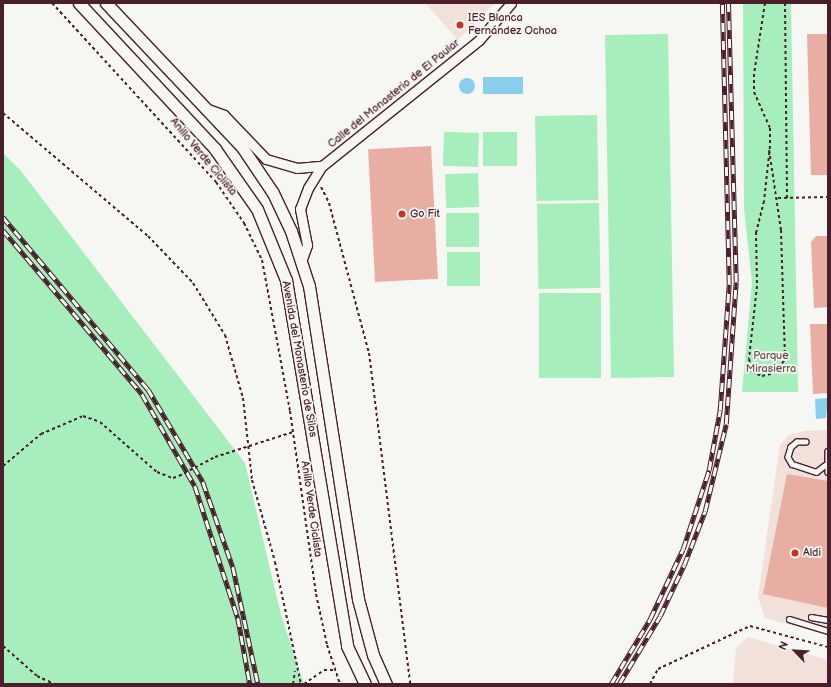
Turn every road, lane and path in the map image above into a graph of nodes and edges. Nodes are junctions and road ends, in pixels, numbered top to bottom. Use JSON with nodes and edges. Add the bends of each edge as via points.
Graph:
{"nodes":[{"id":1,"x":52,"y":3,"type":"edge"},
{"id":2,"x":79,"y":3,"type":"edge"},
{"id":3,"x":106,"y":3,"type":"edge"},
{"id":4,"x":511,"y":3,"type":"edge"},
{"id":5,"x":765,"y":3,"type":"edge"},
{"id":6,"x":785,"y":3,"type":"edge"},
{"id":7,"x":205,"y":108,"type":"junction"},
{"id":8,"x":3,"y":113,"type":"edge"},
{"id":9,"x":769,"y":150,"type":"junction"},
{"id":10,"x":322,"y":166,"type":"junction"},
{"id":11,"x":318,"y":183,"type":"dead end"},
{"id":12,"x":828,"y":197,"type":"edge"},
{"id":13,"x":778,"y":198,"type":"junction"},
{"id":14,"x":787,"y":198,"type":"junction"},
{"id":15,"x":302,"y":259,"type":"junction"},
{"id":16,"x":293,"y":432,"type":"junction"},
{"id":17,"x":806,"y":442,"type":"dead end"},
{"id":18,"x":249,"y":448,"type":"junction"},
{"id":19,"x":828,"y":451,"type":"edge"},
{"id":20,"x":825,"y":465,"type":"junction"},
{"id":21,"x":3,"y":466,"type":"edge"},
{"id":22,"x":816,"y":472,"type":"junction"},
{"id":23,"x":828,"y":473,"type":"edge"},
{"id":24,"x":812,"y":617,"type":"dead end"},
{"id":25,"x":789,"y":619,"type":"dead end"},
{"id":26,"x":828,"y":620,"type":"edge"},
{"id":27,"x":828,"y":631,"type":"edge"},
{"id":28,"x":3,"y":646,"type":"edge"},
{"id":29,"x":828,"y":647,"type":"edge"},
{"id":30,"x":296,"y":670,"type":"junction"},
{"id":31,"x":335,"y":670,"type":"junction"},
{"id":32,"x":54,"y":684,"type":"edge"},
{"id":33,"x":293,"y":684,"type":"edge"},
{"id":34,"x":301,"y":684,"type":"edge"},
{"id":35,"x":304,"y":684,"type":"edge"},
{"id":36,"x":340,"y":684,"type":"edge"},
{"id":37,"x":365,"y":684,"type":"edge"},
{"id":38,"x":386,"y":684,"type":"edge"},
{"id":39,"x":410,"y":684,"type":"edge"},
{"id":40,"x":650,"y":684,"type":"edge"}],
"edges":[{"from":1,"to":16,"type":"path","name":"Anillo Verde Ciclista","via":[[204,168],[244,223],[265,274]]},
{"from":2,"to":37,"type":"street","name":"Avenida del Monasterio de Silos","via":[[214,149],[258,209],[286,280],[347,646]]},
{"from":3,"to":7,"type":"street","name":"Avenida del Monasterio de Silos"},
{"from":4,"to":10,"type":"street","name":"Calle del Monasterio de El Paular","via":[[479,40]]},
{"from":5,"to":9,"type":"path","via":[[754,74],[754,92],[770,128]]},
{"from":6,"to":14,"type":"path"},
{"from":7,"to":10,"type":"street","via":[[224,115],[266,159],[297,168]]},
{"from":7,"to":15,"type":"street","name":"Avenida del Monasterio de Silos","via":[[242,147],[269,187]]},
{"from":8,"to":18,"type":"path","via":[[148,236],[193,283],[225,335],[243,398]]},
{"from":9,"to":13,"type":"path"},
{"from":9,"to":13,"type":"path","via":[[764,201],[756,232],[757,286],[749,359],[752,372],[762,376],[775,373],[785,359]]},
{"from":10,"to":15,"type":"street","name":"Calle del Monasterio de El Paular","via":[[308,188],[300,209],[307,245]]},
{"from":11,"to":39,"type":"path","via":[[329,203],[369,353]]},
{"from":12,"to":14,"type":"path"},
{"from":13,"to":14,"type":"path"},
{"from":15,"to":38,"type":"street","name":"Avenida del Monasterio de Silos","via":[[309,286],[358,599],[373,655]]},
{"from":16,"to":18,"type":"path"},
{"from":16,"to":31,"type":"path","name":"Anillo Verde Ciclista","via":[[311,567]]},
{"from":17,"to":22,"type":"lane","via":[[797,442],[792,447],[790,460],[796,467]]},
{"from":18,"to":21,"type":"path","bridge":true,"via":[[215,457],[173,478],[157,472],[100,422],[83,416],[41,434]]},
{"from":18,"to":30,"type":"path","via":[[252,480],[275,562]]},
{"from":19,"to":20,"type":"lane"},
{"from":20,"to":22,"type":"lane"},
{"from":20,"to":23,"type":"lane"},
{"from":22,"to":23,"type":"lane"},
{"from":24,"to":26,"type":"lane"},
{"from":25,"to":27,"type":"lane"},
{"from":28,"to":32,"type":"path","via":[[36,676]]},
{"from":29,"to":40,"type":"path","via":[[750,626],[658,670]]},
{"from":30,"to":33,"type":"path"},
{"from":30,"to":34,"type":"path"},
{"from":31,"to":35,"type":"path","via":[[324,670]]},
{"from":31,"to":36,"type":"path","name":"Anillo Verde Ciclista"}]}
